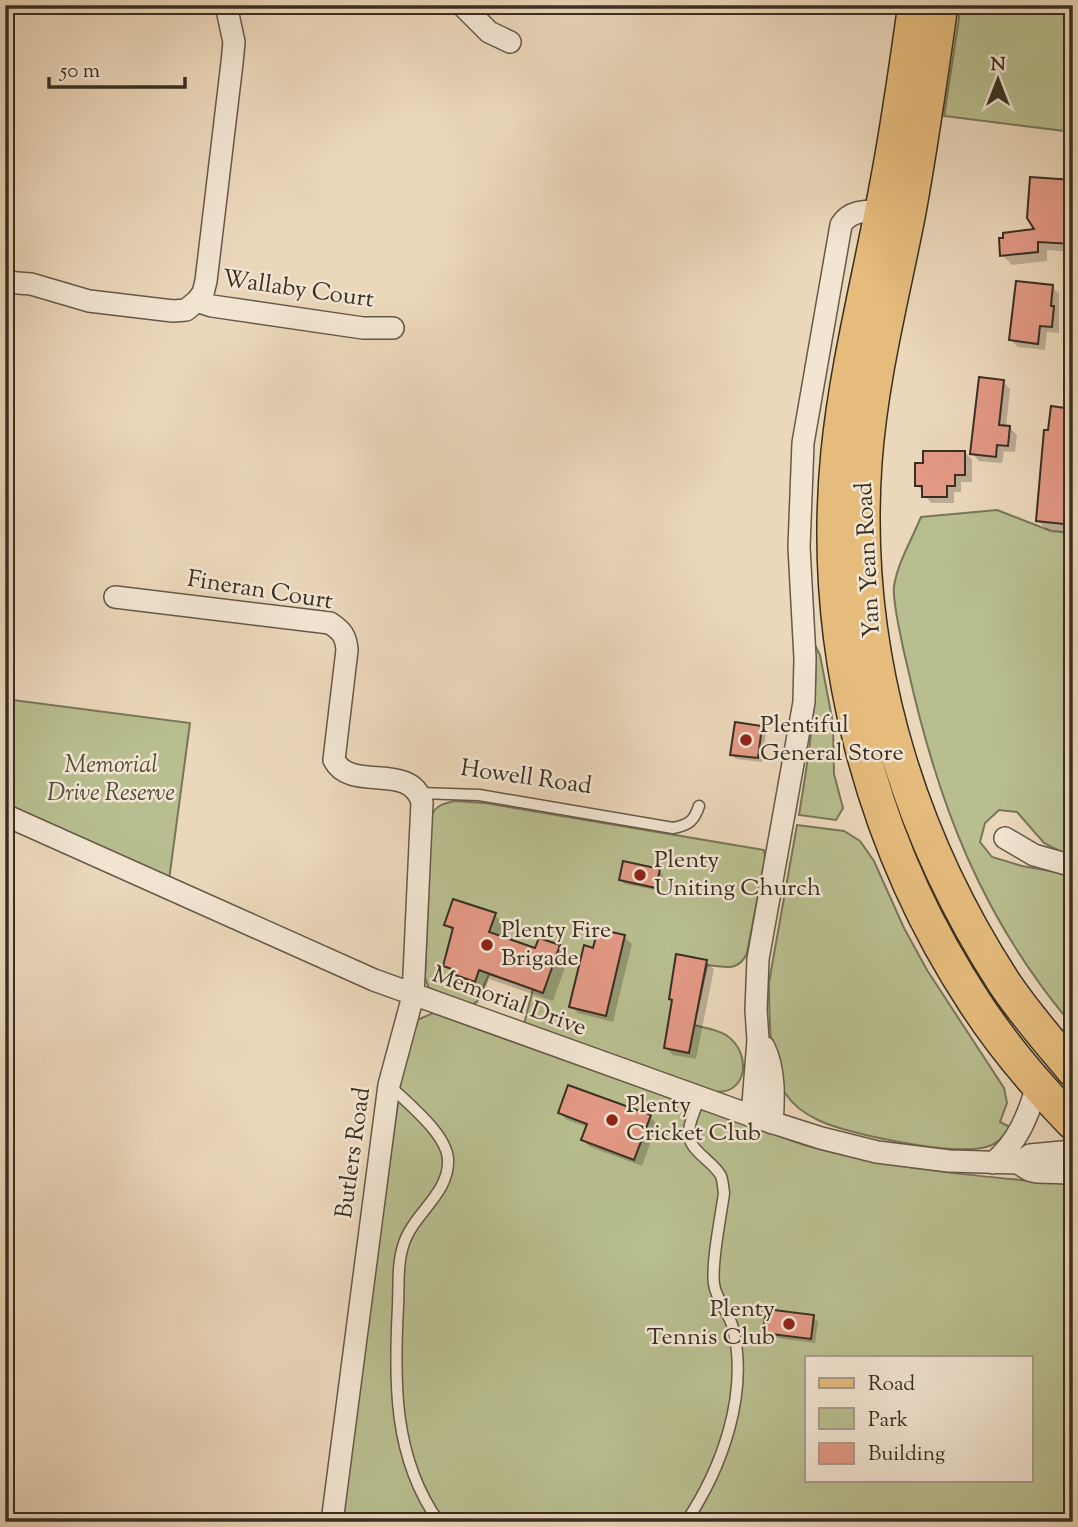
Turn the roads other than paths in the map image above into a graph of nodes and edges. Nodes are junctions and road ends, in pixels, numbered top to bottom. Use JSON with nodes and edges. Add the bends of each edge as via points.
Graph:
{"nodes":[{"id":1,"x":226,"y":5,"type":"edge"},
{"id":2,"x":462,"y":5,"type":"edge"},
{"id":3,"x":915,"y":5,"type":"edge"},
{"id":4,"x":941,"y":5,"type":"edge"},
{"id":5,"x":510,"y":43,"type":"dead end"},
{"id":6,"x":882,"y":211,"type":"junction"},
{"id":7,"x":5,"y":282,"type":"edge"},
{"id":8,"x":197,"y":302,"type":"junction"},
{"id":9,"x":393,"y":328,"type":"dead end"},
{"id":10,"x":115,"y":597,"type":"dead end"},
{"id":11,"x":338,"y":768,"type":"joint"},
{"id":12,"x":419,"y":793,"type":"junction"},
{"id":13,"x":699,"y":806,"type":"dead end"},
{"id":14,"x":5,"y":816,"type":"edge"},
{"id":15,"x":1005,"y":838,"type":"dead end"},
{"id":16,"x":1073,"y":866,"type":"edge"},
{"id":17,"x":413,"y":996,"type":"junction"},
{"id":18,"x":1073,"y":1070,"type":"edge"},
{"id":19,"x":389,"y":1085,"type":"junction"},
{"id":20,"x":1038,"y":1086,"type":"junction"},
{"id":21,"x":700,"y":1098,"type":"junction"},
{"id":22,"x":762,"y":1119,"type":"junction"},
{"id":23,"x":1073,"y":1123,"type":"edge"},
{"id":24,"x":1073,"y":1151,"type":"edge"},
{"id":25,"x":993,"y":1163,"type":"junction"},
{"id":26,"x":1018,"y":1163,"type":"junction"},
{"id":27,"x":1073,"y":1173,"type":"edge"},
{"id":28,"x":332,"y":1522,"type":"edge"},
{"id":29,"x":439,"y":1522,"type":"edge"},
{"id":30,"x":686,"y":1522,"type":"edge"}],
"edges":[{"from":1,"to":8,"type":"street","via":[[234,42],[232,63],[206,281]]},
{"from":2,"to":5,"type":"street","via":[[489,33]]},
{"from":3,"to":6,"type":"main road","name":"Yan Yean Road"},
{"from":4,"to":18,"type":"main road","name":"Yan Yean Road","via":[[865,461],[864,551],[873,649],[893,743],[933,853],[965,919],[1004,983]]},
{"from":6,"to":20,"type":"main road","name":"Yan Yean Road","via":[[838,455],[835,573],[844,665],[869,774],[916,897],[975,1003]]},
{"from":6,"to":22,"type":"street","via":[[855,213],[841,225],[807,410],[799,492],[804,702],[758,959],[758,1040],[768,1055],[773,1097]]},
{"from":7,"to":8,"type":"street","via":[[31,284],[89,301],[164,310],[186,310]]},
{"from":8,"to":9,"type":"street","name":"Wallaby Court","via":[[363,328]]},
{"from":10,"to":11,"type":"street","name":"Fineran Court","via":[[323,622],[340,630],[347,650],[334,751]]},
{"from":11,"to":12,"type":"street","name":"Howell Road","via":[[403,781]]},
{"from":12,"to":13,"type":"lane","name":"Howell Road","via":[[479,795],[673,828],[694,819]]},
{"from":12,"to":17,"type":"street","name":"Butlers Road","via":[[422,811]]},
{"from":14,"to":17,"type":"street","name":"Memorial Drive"},
{"from":15,"to":16,"type":"street","via":[[1034,855]]},
{"from":17,"to":19,"type":"street","name":"Butlers Road"},
{"from":17,"to":21,"type":"street","name":"Memorial Drive"},
{"from":19,"to":28,"type":"street","name":"Butlers Road"},
{"from":19,"to":29,"type":"lane","via":[[435,1132],[448,1157],[443,1182],[407,1235],[401,1255],[396,1346],[402,1439],[418,1488]]},
{"from":20,"to":23,"type":"main road","name":"Yan Yean Road"},
{"from":20,"to":25,"type":"street","via":[[1012,1145]]},
{"from":21,"to":22,"type":"street","name":"Memorial Drive"},
{"from":21,"to":30,"type":"lane","via":[[689,1137],[723,1184],[714,1279],[733,1326],[737,1374],[724,1446]]},
{"from":22,"to":25,"type":"street","name":"Memorial Drive","via":[[877,1152]]},
{"from":24,"to":26,"type":"street","name":"Memorial Drive","via":[[1030,1155]]},
{"from":25,"to":26,"type":"street","name":"Memorial Drive"},
{"from":26,"to":27,"type":"street","name":"Memorial Drive","via":[[1038,1172]]}]}
